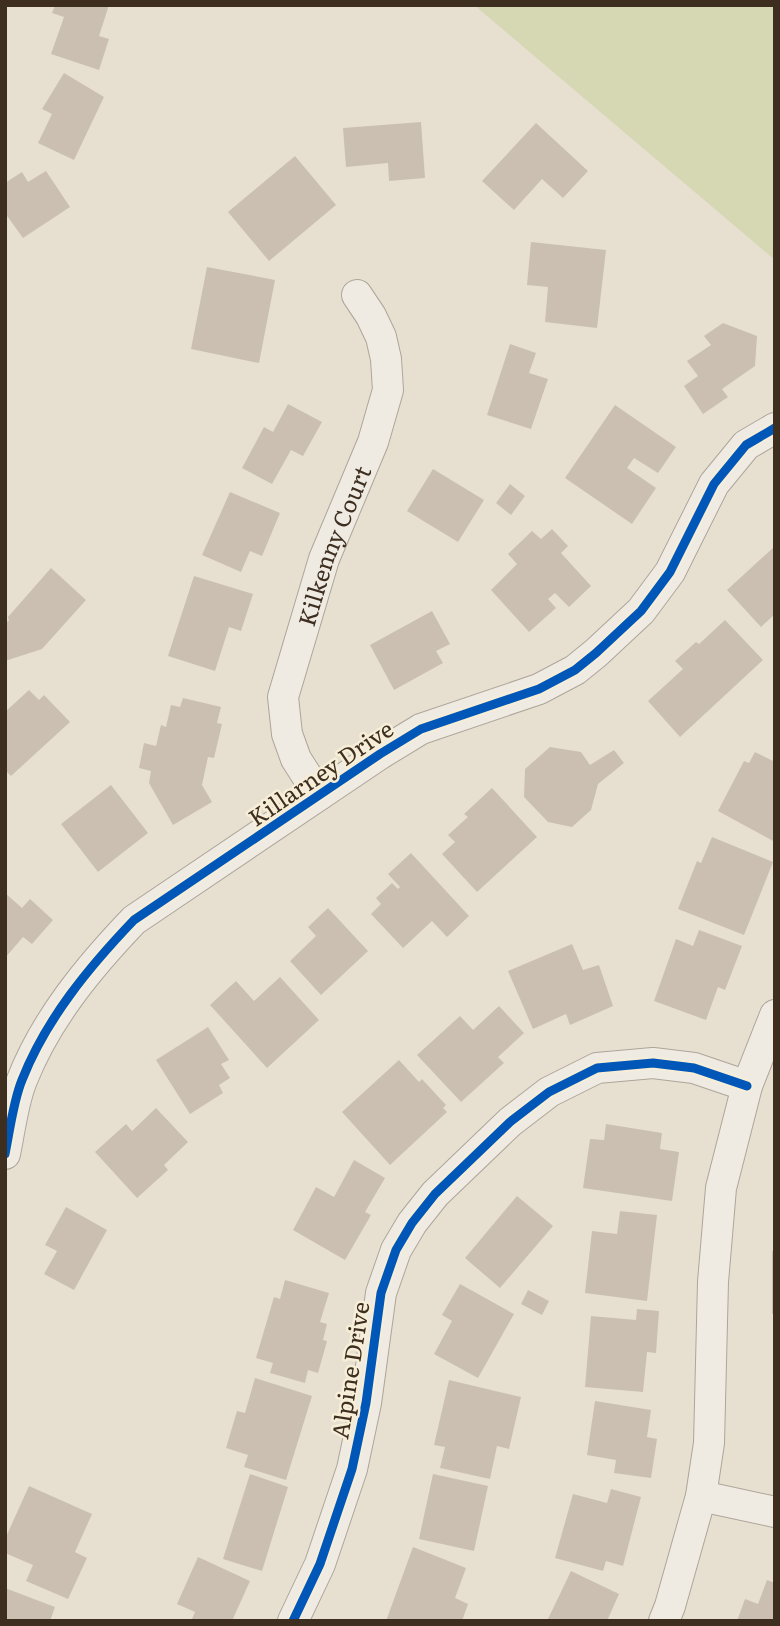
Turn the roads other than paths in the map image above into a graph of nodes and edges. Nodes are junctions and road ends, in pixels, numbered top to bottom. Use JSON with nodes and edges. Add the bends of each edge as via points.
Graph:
{"nodes":[{"id":1,"x":357,"y":295,"type":"dead end"},
{"id":2,"x":775,"y":428,"type":"edge"},
{"id":3,"x":319,"y":795,"type":"junction"},
{"id":4,"x":775,"y":1015,"type":"edge"},
{"id":5,"x":747,"y":1086,"type":"junction"},
{"id":6,"x":5,"y":1154,"type":"edge"},
{"id":7,"x":701,"y":1496,"type":"junction"},
{"id":8,"x":775,"y":1512,"type":"edge"},
{"id":9,"x":293,"y":1621,"type":"edge"},
{"id":10,"x":664,"y":1621,"type":"edge"}],
"edges":[{"from":1,"to":3,"type":"street","name":"Kilkenny Court","via":[[381,337],[388,390],[373,442],[324,559],[284,697],[287,734],[296,759]]},
{"from":2,"to":3,"type":"street","name":"Killarney Drive","via":[[746,445],[714,484],[670,572],[641,611],[575,670],[539,690],[421,729]]},
{"from":3,"to":6,"type":"street","name":"Killarney Drive","via":[[134,920],[102,954],[41,1039],[21,1082]]},
{"from":4,"to":5,"type":"street"},
{"from":5,"to":7,"type":"street","via":[[721,1188],[713,1282],[709,1443]]},
{"from":5,"to":9,"type":"street","name":"Alpine Drive","via":[[694,1068],[653,1063],[597,1068],[549,1092],[510,1122],[435,1194],[396,1250],[381,1293],[352,1469],[320,1563]]},
{"from":7,"to":8,"type":"street"},
{"from":7,"to":10,"type":"street"}]}
